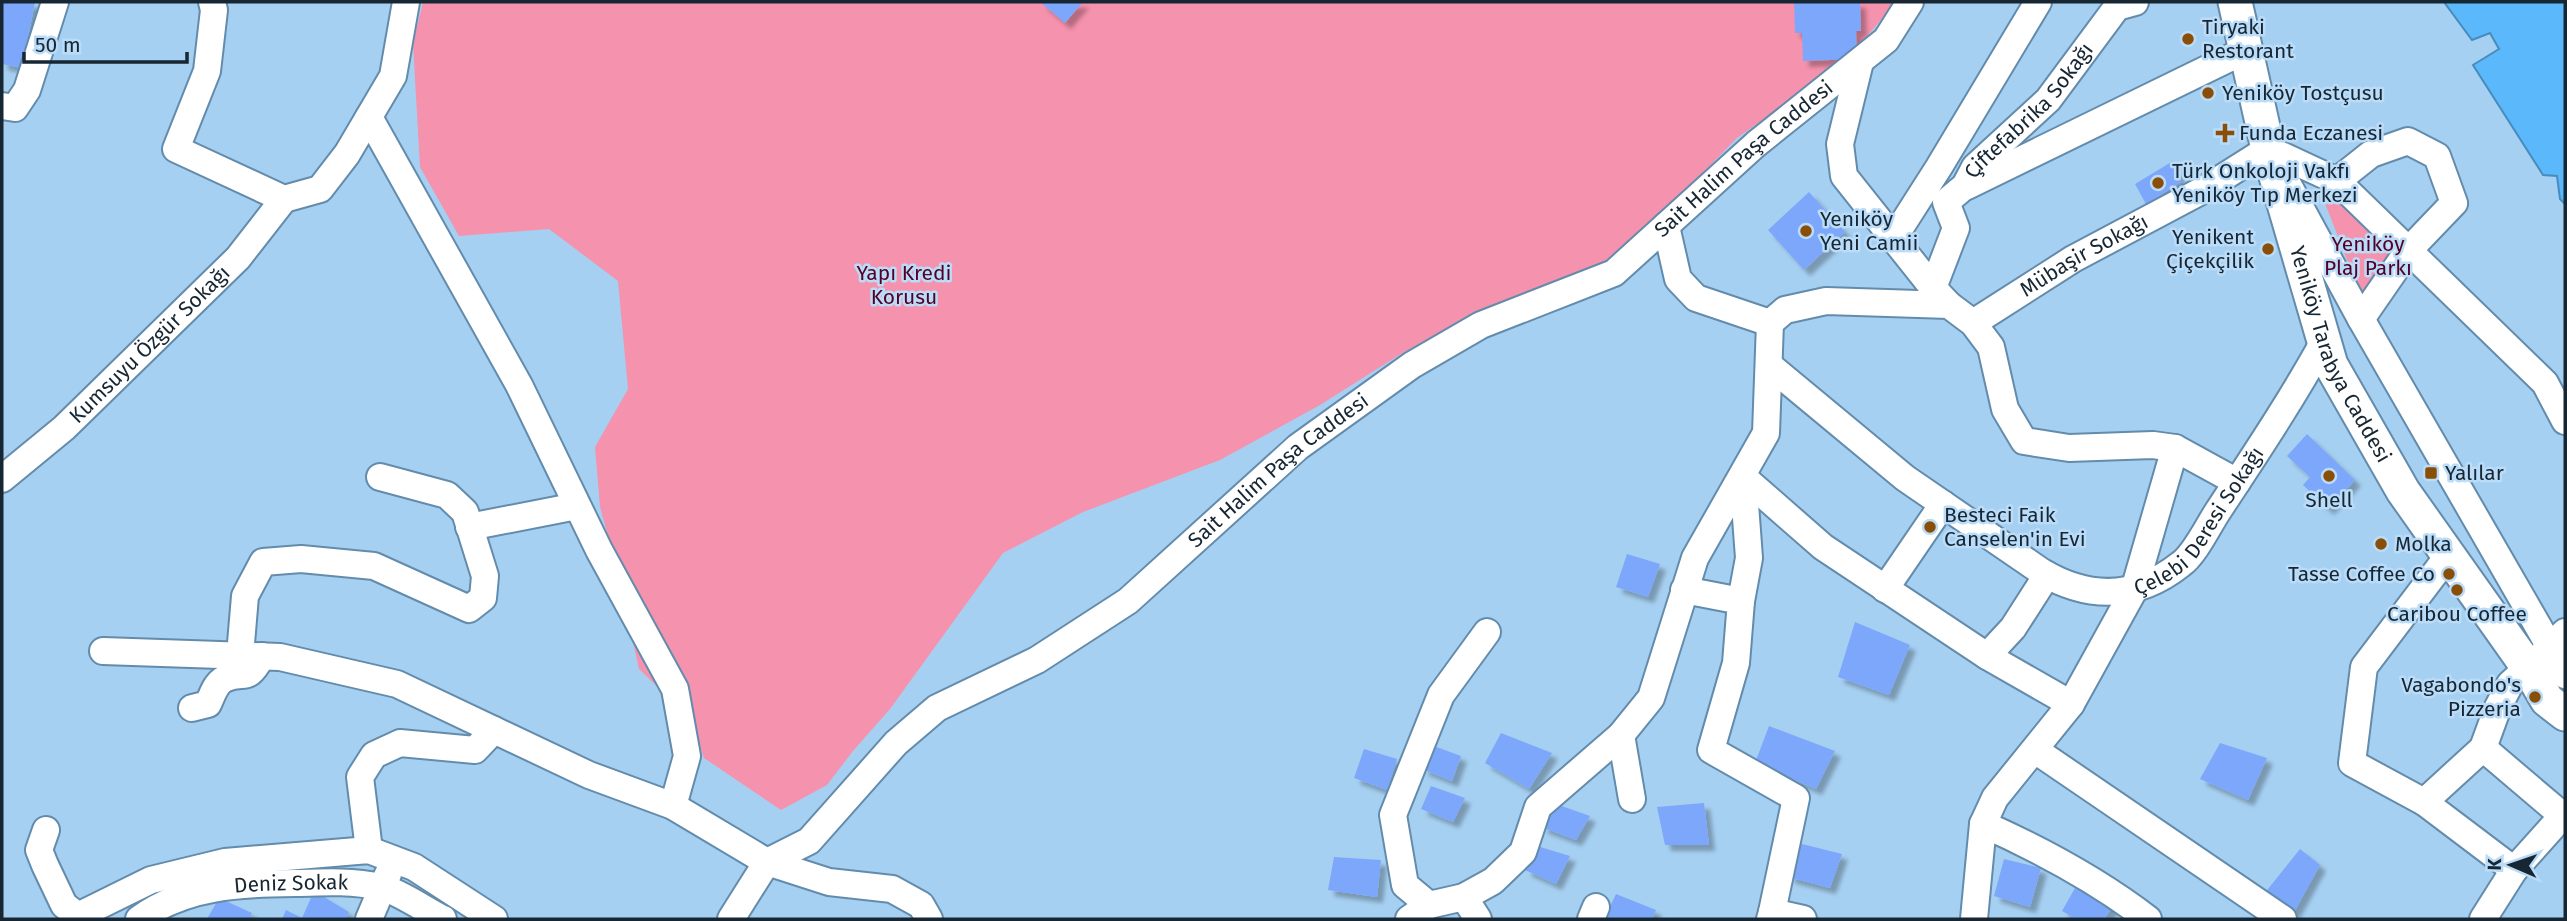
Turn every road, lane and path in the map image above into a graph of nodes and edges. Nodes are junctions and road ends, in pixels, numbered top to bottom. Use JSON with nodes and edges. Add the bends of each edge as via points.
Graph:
{"nodes":[{"id":1,"x":55,"y":2,"type":"edge"},
{"id":2,"x":212,"y":2,"type":"edge"},
{"id":3,"x":406,"y":2,"type":"edge"},
{"id":4,"x":1910,"y":2,"type":"edge"},
{"id":5,"x":2038,"y":2,"type":"edge"},
{"id":6,"x":2135,"y":2,"type":"edge"},
{"id":7,"x":2235,"y":2,"type":"edge"},
{"id":8,"x":2246,"y":50,"type":"junction"},
{"id":9,"x":1860,"y":62,"type":"junction"},
{"id":10,"x":2,"y":106,"type":"edge"},
{"id":11,"x":369,"y":117,"type":"junction"},
{"id":12,"x":2269,"y":149,"type":"junction"},
{"id":13,"x":2337,"y":181,"type":"junction"},
{"id":14,"x":1956,"y":194,"type":"junction"},
{"id":15,"x":284,"y":199,"type":"junction"},
{"id":16,"x":1917,"y":202,"type":"junction"},
{"id":17,"x":1666,"y":226,"type":"junction"},
{"id":18,"x":1892,"y":239,"type":"junction"},
{"id":19,"x":2408,"y":251,"type":"junction"},
{"id":20,"x":1941,"y":297,"type":"junction"},
{"id":21,"x":2361,"y":319,"type":"junction"},
{"id":22,"x":1770,"y":323,"type":"junction"},
{"id":23,"x":1973,"y":323,"type":"junction"},
{"id":24,"x":2323,"y":343,"type":"junction"},
{"id":25,"x":1770,"y":366,"type":"junction"},
{"id":26,"x":2565,"y":421,"type":"edge"},
{"id":27,"x":2175,"y":448,"type":"junction"},
{"id":28,"x":380,"y":477,"type":"dead end"},
{"id":29,"x":1743,"y":477,"type":"junction"},
{"id":30,"x":2,"y":479,"type":"edge"},
{"id":31,"x":2237,"y":482,"type":"junction"},
{"id":32,"x":1943,"y":504,"type":"junction"},
{"id":33,"x":577,"y":506,"type":"junction"},
{"id":34,"x":470,"y":527,"type":"junction"},
{"id":35,"x":2448,"y":556,"type":"junction"},
{"id":36,"x":2047,"y":575,"type":"junction"},
{"id":37,"x":1885,"y":589,"type":"junction"},
{"id":38,"x":1684,"y":590,"type":"junction"},
{"id":39,"x":2134,"y":590,"type":"junction"},
{"id":40,"x":1741,"y":601,"type":"junction"},
{"id":41,"x":1487,"y":632,"type":"dead end"},
{"id":42,"x":2548,"y":650,"type":"edge"},
{"id":43,"x":103,"y":651,"type":"dead end"},
{"id":44,"x":251,"y":656,"type":"junction"},
{"id":45,"x":1987,"y":656,"type":"junction"},
{"id":46,"x":2565,"y":675,"type":"edge"},
{"id":47,"x":2565,"y":681,"type":"edge"},
{"id":48,"x":2071,"y":704,"type":"junction"},
{"id":49,"x":192,"y":708,"type":"dead end"},
{"id":50,"x":2565,"y":714,"type":"edge"},
{"id":51,"x":494,"y":730,"type":"junction"},
{"id":52,"x":1621,"y":735,"type":"junction"},
{"id":53,"x":2483,"y":748,"type":"junction"},
{"id":54,"x":2035,"y":750,"type":"junction"},
{"id":55,"x":1632,"y":799,"type":"dead end"},
{"id":56,"x":2424,"y":802,"type":"junction"},
{"id":57,"x":673,"y":806,"type":"junction"},
{"id":58,"x":2564,"y":815,"type":"edge"},
{"id":59,"x":1983,"y":824,"type":"junction"},
{"id":60,"x":46,"y":830,"type":"dead end"},
{"id":61,"x":2555,"y":843,"type":"edge"},
{"id":62,"x":369,"y":850,"type":"junction"},
{"id":63,"x":394,"y":859,"type":"junction"},
{"id":64,"x":767,"y":862,"type":"junction"},
{"id":65,"x":2514,"y":870,"type":"junction"},
{"id":66,"x":383,"y":887,"type":"junction"},
{"id":67,"x":1471,"y":908,"type":"edge"},
{"id":68,"x":1419,"y":912,"type":"edge"},
{"id":69,"x":1771,"y":916,"type":"edge"},
{"id":70,"x":139,"y":919,"type":"edge"},
{"id":71,"x":369,"y":919,"type":"edge"},
{"id":72,"x":443,"y":919,"type":"edge"},
{"id":73,"x":494,"y":919,"type":"edge"},
{"id":74,"x":731,"y":919,"type":"edge"},
{"id":75,"x":929,"y":919,"type":"edge"},
{"id":76,"x":1803,"y":919,"type":"edge"},
{"id":77,"x":1974,"y":919,"type":"edge"},
{"id":78,"x":2148,"y":919,"type":"edge"},
{"id":79,"x":2283,"y":919,"type":"edge"},
{"id":80,"x":2483,"y":919,"type":"edge"}],
"edges":[{"from":1,"to":10,"type":"street","via":[[27,90],[15,108]]},
{"from":2,"to":15,"type":"street","via":[[207,71],[176,149]]},
{"from":3,"to":11,"type":"street","via":[[393,76]]},
{"from":4,"to":9,"type":"street","name":"Sait Halim Paşa Caddesi","via":[[1886,40]]},
{"from":5,"to":16,"type":"street"},
{"from":6,"to":14,"type":"street","name":"Çiftefabrika Sokağı","via":[[2117,7],[2048,100],[1975,167]]},
{"from":7,"to":8,"type":"main road","name":"Yeniköy Tarabya Caddesi"},
{"from":8,"to":12,"type":"main road","name":"Yeniköy Tarabya Caddesi"},
{"from":8,"to":14,"type":"street"},
{"from":9,"to":17,"type":"street","name":"Sait Halim Paşa Caddesi","via":[[1756,144]]},
{"from":9,"to":18,"type":"street","name":"Sait Halim Paşa Caddesi","via":[[1840,144],[1844,176]]},
{"from":11,"to":15,"type":"street","via":[[320,189]]},
{"from":11,"to":33,"type":"street","via":[[519,385]]},
{"from":12,"to":13,"type":"street"},
{"from":12,"to":21,"type":"street"},
{"from":12,"to":23,"type":"street","name":"Mübaşir Sokağı","via":[[2073,259]]},
{"from":12,"to":24,"type":"main road","name":"Yeniköy Tarabya Caddesi"},
{"from":13,"to":19,"type":"street"},
{"from":13,"to":19,"type":"street","via":[[2371,153],[2408,141],[2437,156],[2454,203]]},
{"from":14,"to":16,"type":"street"},
{"from":14,"to":20,"type":"street","via":[[1956,228]]},
{"from":15,"to":30,"type":"street","name":"Kumsuyu Özgür Sokağı","via":[[238,258],[64,428]]},
{"from":16,"to":18,"type":"street"},
{"from":17,"to":22,"type":"street","via":[[1678,279],[1696,298]]},
{"from":17,"to":64,"type":"street","name":"Sait Halim Paşa Caddesi","via":[[1614,274],[1481,326],[1412,365],[1298,447],[1128,601],[1037,660],[937,708],[896,743],[809,841]]},
{"from":18,"to":20,"type":"street","name":"Sait Halim Paşa Caddesi"},
{"from":19,"to":21,"type":"street"},
{"from":19,"to":26,"type":"street","via":[[2545,383]]},
{"from":20,"to":22,"type":"street","via":[[1826,300],[1785,310]]},
{"from":20,"to":23,"type":"street","name":"Sait Halim Paşa Caddesi"},
{"from":21,"to":42,"type":"street"},
{"from":22,"to":25,"type":"street"},
{"from":23,"to":27,"type":"street","name":"Sait Halim Paşa Caddesi","via":[[1991,346],[2005,409],[2024,441],[2069,448]]},
{"from":24,"to":31,"type":"street","name":"Çelebi Deresi Sokağı"},
{"from":24,"to":35,"type":"main road","name":"Yeniköy Tarabya Caddesi","via":[[2403,491]]},
{"from":25,"to":29,"type":"street","via":[[1766,433]]},
{"from":25,"to":32,"type":"street"},
{"from":27,"to":31,"type":"street"},
{"from":27,"to":39,"type":"street"},
{"from":28,"to":34,"type":"street","via":[[447,495],[465,512]]},
{"from":29,"to":37,"type":"street","via":[[1824,547]]},
{"from":29,"to":38,"type":"street","via":[[1695,558]]},
{"from":29,"to":40,"type":"street","via":[[1749,558]]},
{"from":31,"to":39,"type":"street","name":"Çelebi Deresi Sokağı","via":[[2184,562]]},
{"from":32,"to":36,"type":"street"},
{"from":32,"to":37,"type":"street"},
{"from":33,"to":34,"type":"street"},
{"from":33,"to":57,"type":"street","via":[[675,689],[687,756]]},
{"from":34,"to":44,"type":"street","via":[[485,576],[483,598],[469,609],[374,566],[301,559],[263,562],[245,596]]},
{"from":35,"to":42,"type":"main road","name":"Yeniköy Tarabya Caddesi"},
{"from":35,"to":56,"type":"street","via":[[2364,667],[2352,764]]},
{"from":36,"to":39,"type":"street","via":[[2064,585],[2103,592]]},
{"from":36,"to":45,"type":"street","via":[[2013,628]]},
{"from":37,"to":45,"type":"street"},
{"from":38,"to":40,"type":"street"},
{"from":38,"to":52,"type":"street","via":[[1650,698]]},
{"from":39,"to":48,"type":"street","name":"Çelebi Deresi Sokağı"},
{"from":40,"to":69,"type":"street","via":[[1736,663],[1711,750],[1796,798]]},
{"from":41,"to":68,"type":"street","via":[[1441,695],[1394,815],[1405,885]]},
{"from":42,"to":46,"type":"street"},
{"from":42,"to":47,"type":"main road"},
{"from":42,"to":50,"type":"main road","name":"Yeniköy Tarabya Caddesi","via":[[2547,700]]},
{"from":42,"to":53,"type":"street","via":[[2510,684]]},
{"from":43,"to":44,"type":"street"},
{"from":44,"to":49,"type":"street","via":[[253,672],[225,679],[208,704]]},
{"from":44,"to":51,"type":"street","via":[[280,657],[397,684]]},
{"from":45,"to":48,"type":"street"},
{"from":48,"to":54,"type":"street","name":"Çelebi Deresi Sokağı"},
{"from":51,"to":57,"type":"street","via":[[589,775]]},
{"from":51,"to":62,"type":"street","via":[[475,750],[400,743],[374,755],[360,777]]},
{"from":52,"to":55,"type":"street"},
{"from":52,"to":67,"type":"street","via":[[1538,807],[1523,852]]},
{"from":53,"to":56,"type":"street"},
{"from":53,"to":58,"type":"street"},
{"from":54,"to":59,"type":"street","name":"Çelebi Deresi Sokağı","via":[[1995,798]]},
{"from":54,"to":79,"type":"street"},
{"from":56,"to":65,"type":"street"},
{"from":57,"to":64,"type":"street"},
{"from":58,"to":61,"type":"street"},
{"from":59,"to":77,"type":"street","name":"Çelebi Deresi Sokağı"},
{"from":59,"to":78,"type":"street","via":[[2054,858]]},
{"from":60,"to":62,"type":"street","via":[[39,849],[64,905],[78,916],[150,880],[225,862]]},
{"from":61,"to":65,"type":"street"},
{"from":62,"to":63,"type":"street"},
{"from":63,"to":66,"type":"street"},
{"from":63,"to":73,"type":"street"},
{"from":64,"to":74,"type":"street"},
{"from":64,"to":75,"type":"street","via":[[829,882],[892,888],[921,905]]},
{"from":65,"to":80,"type":"street"},
{"from":66,"to":70,"type":"street","name":"Deniz Sokak","via":[[345,882],[229,884],[174,900]]},
{"from":66,"to":71,"type":"street"},
{"from":66,"to":72,"type":"street","name":"Deniz Sokak"},
{"from":67,"to":68,"type":"street"},
{"from":69,"to":76,"type":"street"}]}
